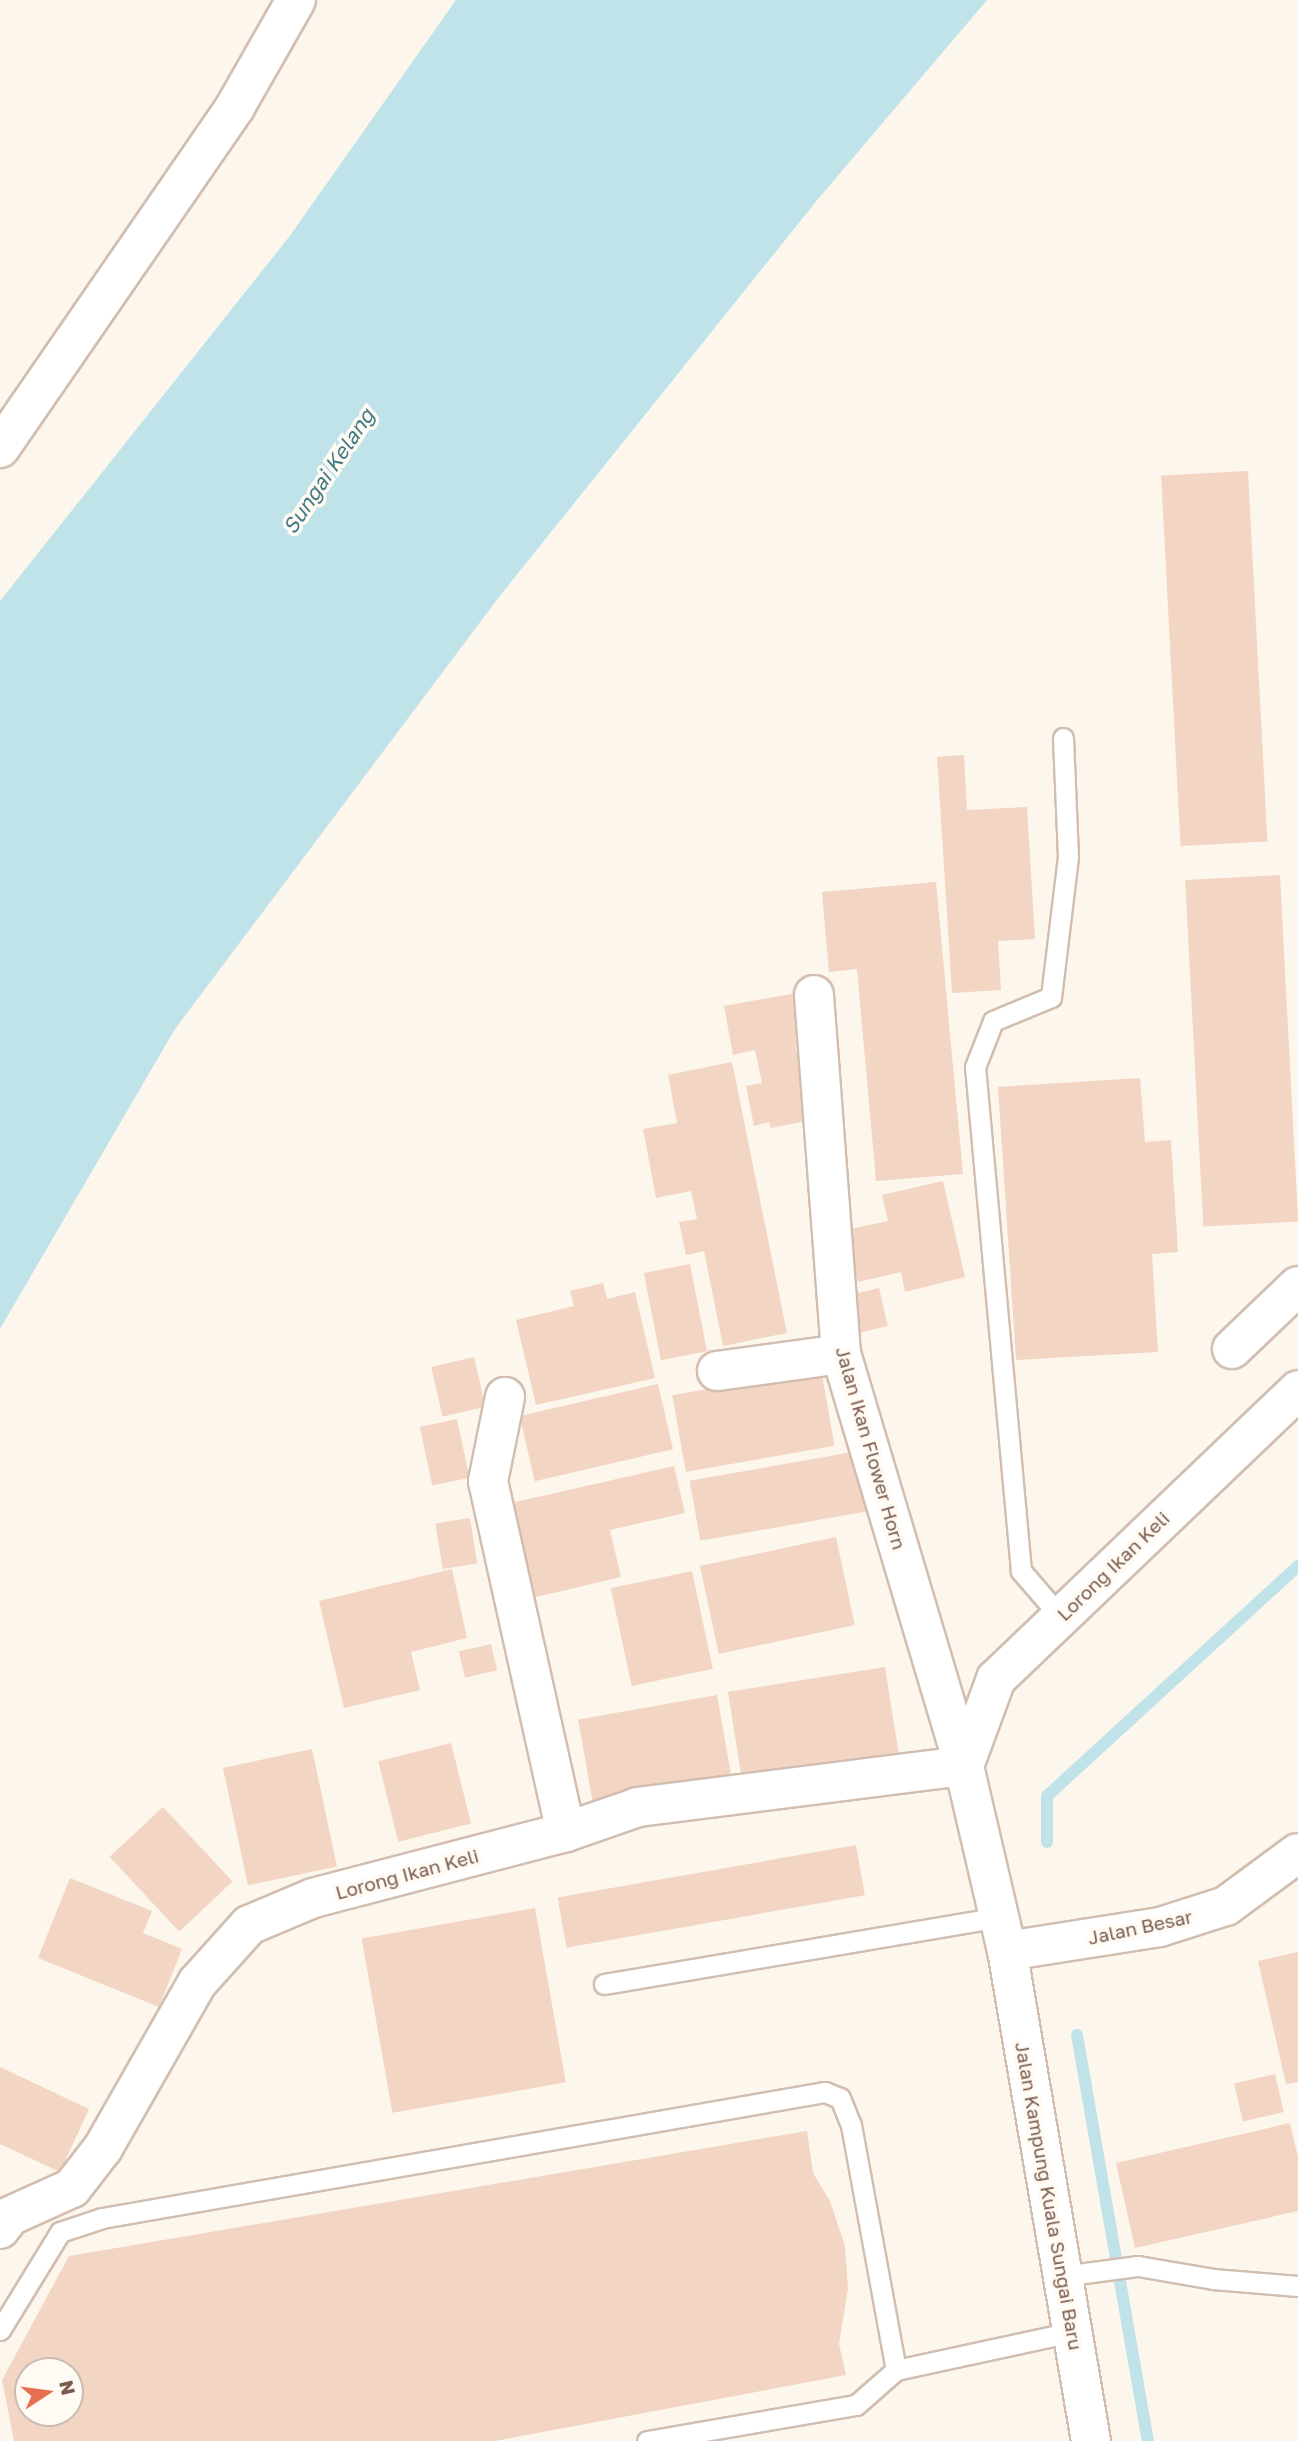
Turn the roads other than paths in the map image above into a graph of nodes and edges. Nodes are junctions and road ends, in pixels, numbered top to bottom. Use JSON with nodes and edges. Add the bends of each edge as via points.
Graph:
{"nodes":[{"id":1,"x":296,"y":0,"type":"edge"},
{"id":2,"x":0,"y":448,"type":"edge"},
{"id":3,"x":1063,"y":738,"type":"dead end"},
{"id":4,"x":814,"y":995,"type":"dead end"},
{"id":5,"x":1298,"y":1286,"type":"edge"},
{"id":6,"x":1232,"y":1349,"type":"dead end"},
{"id":7,"x":841,"y":1353,"type":"junction"},
{"id":8,"x":717,"y":1371,"type":"dead end"},
{"id":9,"x":1298,"y":1390,"type":"edge"},
{"id":10,"x":505,"y":1397,"type":"dead end"},
{"id":11,"x":1060,"y":1616,"type":"junction"},
{"id":12,"x":964,"y":1766,"type":"junction"},
{"id":13,"x":566,"y":1832,"type":"junction"},
{"id":14,"x":1298,"y":1853,"type":"edge"},
{"id":15,"x":1004,"y":1934,"type":"junction"},
{"id":16,"x":604,"y":1984,"type":"dead end"},
{"id":17,"x":0,"y":2229,"type":"edge"},
{"id":18,"x":1077,"y":2274,"type":"junction"},
{"id":19,"x":1298,"y":2286,"type":"edge"},
{"id":20,"x":0,"y":2330,"type":"edge"},
{"id":21,"x":1072,"y":2332,"type":"junction"},
{"id":22,"x":896,"y":2370,"type":"junction"},
{"id":23,"x":647,"y":2441,"type":"edge"},
{"id":24,"x":1091,"y":2441,"type":"edge"}],
"edges":[{"from":1,"to":2,"type":"street","via":[[235,107]]},
{"from":3,"to":11,"type":"lane","via":[[1068,858],[1051,998],[993,1021],[975,1067],[1021,1571]]},
{"from":4,"to":7,"type":"street","name":"Jalan Ikan Flower Horn"},
{"from":5,"to":6,"type":"street"},
{"from":7,"to":8,"type":"street"},
{"from":7,"to":12,"type":"street","name":"Jalan Ikan Flower Horn"},
{"from":9,"to":11,"type":"street","name":"Lorong Ikan Keli"},
{"from":10,"to":13,"type":"street","via":[[488,1481]]},
{"from":11,"to":12,"type":"street","name":"Lorong Ikan Keli","via":[[996,1679]]},
{"from":12,"to":13,"type":"street","name":"Lorong Ikan Keli","via":[[638,1807]]},
{"from":12,"to":15,"type":"street"},
{"from":13,"to":17,"type":"street","name":"Lorong Ikan Keli","via":[[313,1898],[249,1924],[197,1983],[103,2148],[72,2188],[10,2216]]},
{"from":14,"to":15,"type":"street","name":"Jalan Besar","via":[[1226,1906],[1160,1927]]},
{"from":15,"to":16,"type":"lane"},
{"from":15,"to":18,"type":"street","name":"Jalan Kampung Kuala Sungai Baru"},
{"from":18,"to":19,"type":"lane","via":[[1121,2266]]},
{"from":18,"to":21,"type":"street","name":"Jalan Kampung Kuala Sungai Baru"},
{"from":20,"to":22,"type":"lane","via":[[60,2232],[102,2218],[825,2092],[841,2098],[851,2125]]},
{"from":21,"to":22,"type":"lane"},
{"from":21,"to":24,"type":"street","name":"Jalan Kampung Kuala Sungai Baru"},
{"from":22,"to":23,"type":"lane","via":[[856,2405]]}]}
